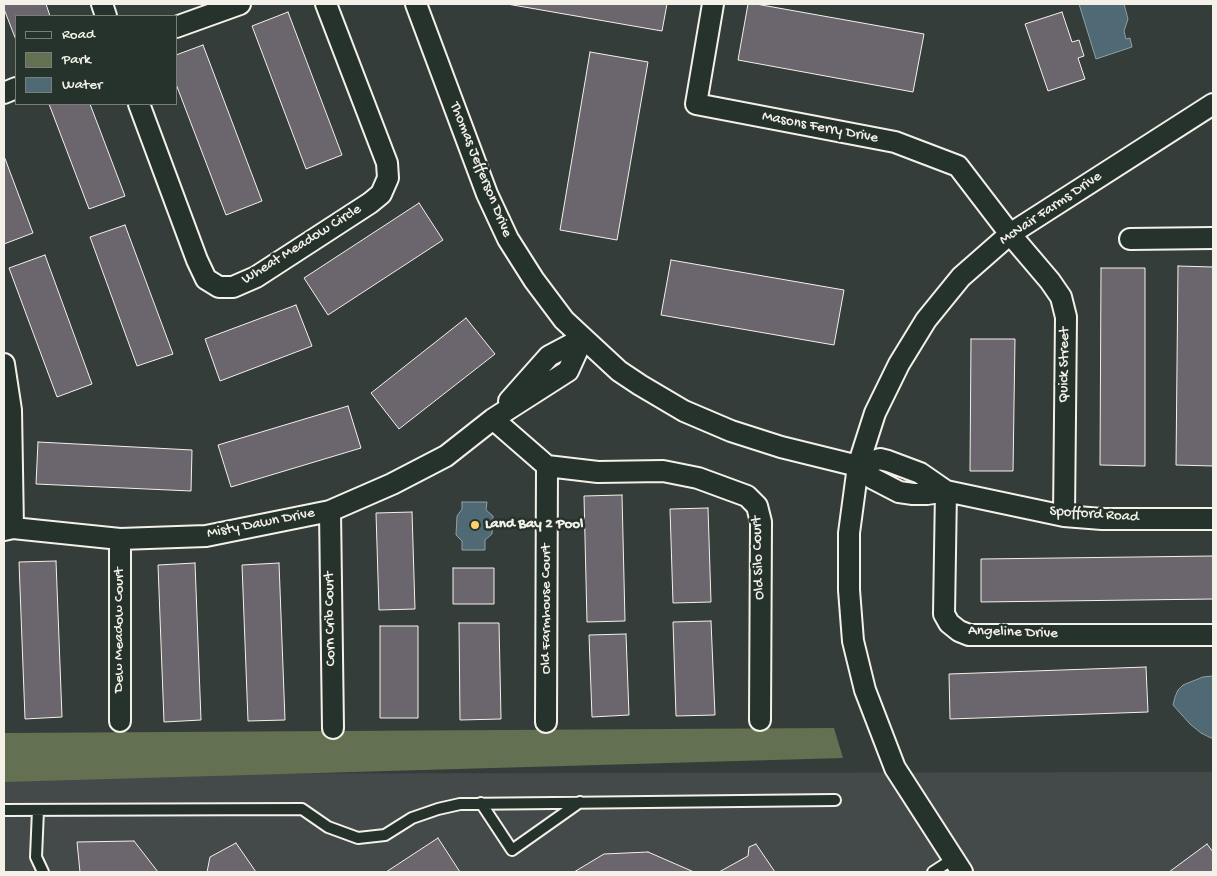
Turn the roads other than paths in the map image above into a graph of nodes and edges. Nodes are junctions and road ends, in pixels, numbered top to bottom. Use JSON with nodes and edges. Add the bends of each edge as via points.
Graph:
{"nodes":[{"id":1,"x":240,"y":4,"type":"edge"},
{"id":2,"x":326,"y":4,"type":"edge"},
{"id":3,"x":416,"y":4,"type":"edge"},
{"id":4,"x":713,"y":4,"type":"edge"},
{"id":5,"x":178,"y":26,"type":"edge"},
{"id":6,"x":1213,"y":104,"type":"edge"},
{"id":7,"x":139,"y":105,"type":"edge"},
{"id":8,"x":1010,"y":234,"type":"junction"},
{"id":9,"x":1213,"y":238,"type":"edge"},
{"id":10,"x":1130,"y":239,"type":"dead end"},
{"id":11,"x":583,"y":338,"type":"junction"},
{"id":12,"x":4,"y":364,"type":"edge"},
{"id":13,"x":493,"y":419,"type":"junction"},
{"id":14,"x":547,"y":466,"type":"junction"},
{"id":15,"x":858,"y":466,"type":"junction"},
{"id":16,"x":946,"y":491,"type":"junction"},
{"id":17,"x":330,"y":510,"type":"junction"},
{"id":18,"x":1064,"y":516,"type":"junction"},
{"id":19,"x":1213,"y":519,"type":"edge"},
{"id":20,"x":8,"y":529,"type":"edge"},
{"id":21,"x":120,"y":539,"type":"junction"},
{"id":22,"x":1213,"y":636,"type":"edge"},
{"id":23,"x":760,"y":720,"type":"dead end"},
{"id":24,"x":120,"y":721,"type":"dead end"},
{"id":25,"x":546,"y":722,"type":"dead end"},
{"id":26,"x":333,"y":728,"type":"dead end"},
{"id":27,"x":835,"y":800,"type":"dead end"},
{"id":28,"x":580,"y":802,"type":"junction"},
{"id":29,"x":481,"y":803,"type":"junction"},
{"id":30,"x":4,"y":810,"type":"edge"},
{"id":31,"x":38,"y":810,"type":"junction"},
{"id":32,"x":958,"y":866,"type":"edge"},
{"id":33,"x":43,"y":872,"type":"edge"},
{"id":34,"x":933,"y":872,"type":"edge"}],
"edges":[{"from":1,"to":5,"type":"street"},
{"from":2,"to":7,"type":"street","name":"Wheat Meadow Circle","via":[[387,163],[388,178],[381,194],[370,203],[256,277],[233,287],[219,287],[206,279]]},
{"from":3,"to":11,"type":"street","name":"Thomas Jefferson Drive","via":[[497,217],[534,280],[564,320]]},
{"from":4,"to":8,"type":"street","name":"Masons Ferry Drive","via":[[696,104],[895,142],[958,166]]},
{"from":6,"to":8,"type":"street","name":"McNair Farms Drive"},
{"from":8,"to":15,"type":"street","name":"McNair Farms Drive","via":[[961,277],[926,320],[899,364],[875,413]]},
{"from":8,"to":18,"type":"street","name":"Quick Street","via":[[1061,297],[1066,317]]},
{"from":9,"to":10,"type":"street"},
{"from":11,"to":13,"type":"street","name":"Misty Dawn Drive","via":[[568,371]]},
{"from":11,"to":15,"type":"street","name":"Thomas Jefferson Drive","via":[[619,371],[684,411],[756,440]]},
{"from":12,"to":20,"type":"street","via":[[11,410]]},
{"from":13,"to":14,"type":"street"},
{"from":13,"to":17,"type":"street","name":"Misty Dawn Drive","via":[[446,456],[392,484]]},
{"from":14,"to":23,"type":"street","name":"Old Silo Court","via":[[598,472],[663,471],[698,478],[747,496],[757,506],[761,522]]},
{"from":14,"to":25,"type":"street","name":"Old Farmhouse Court"},
{"from":15,"to":16,"type":"street","name":"Spofford Road","via":[[880,459],[888,460],[920,473]]},
{"from":15,"to":32,"type":"street","name":"McNair Farms Drive","via":[[849,533],[849,590],[853,641],[865,690],[895,768]]},
{"from":16,"to":18,"type":"street","name":"Spofford Road"},
{"from":16,"to":22,"type":"street","name":"Angeline Drive","via":[[944,614],[959,631],[969,635]]},
{"from":17,"to":21,"type":"street","name":"Misty Dawn Drive","via":[[206,536]]},
{"from":17,"to":26,"type":"street","name":"Corn Crib Court"},
{"from":18,"to":19,"type":"street","name":"Spofford Road"},
{"from":20,"to":21,"type":"street","name":"Misty Dawn Drive"},
{"from":21,"to":24,"type":"street","name":"Dew Meadow Court"},
{"from":27,"to":28,"type":"lane"},
{"from":28,"to":29,"type":"lane"},
{"from":28,"to":29,"type":"lane","via":[[512,850]]},
{"from":29,"to":31,"type":"lane","via":[[438,809],[412,818],[385,835],[358,838],[328,827],[302,809]]},
{"from":30,"to":31,"type":"lane"},
{"from":31,"to":33,"type":"lane","via":[[36,857]]},
{"from":32,"to":34,"type":"lane"}]}
